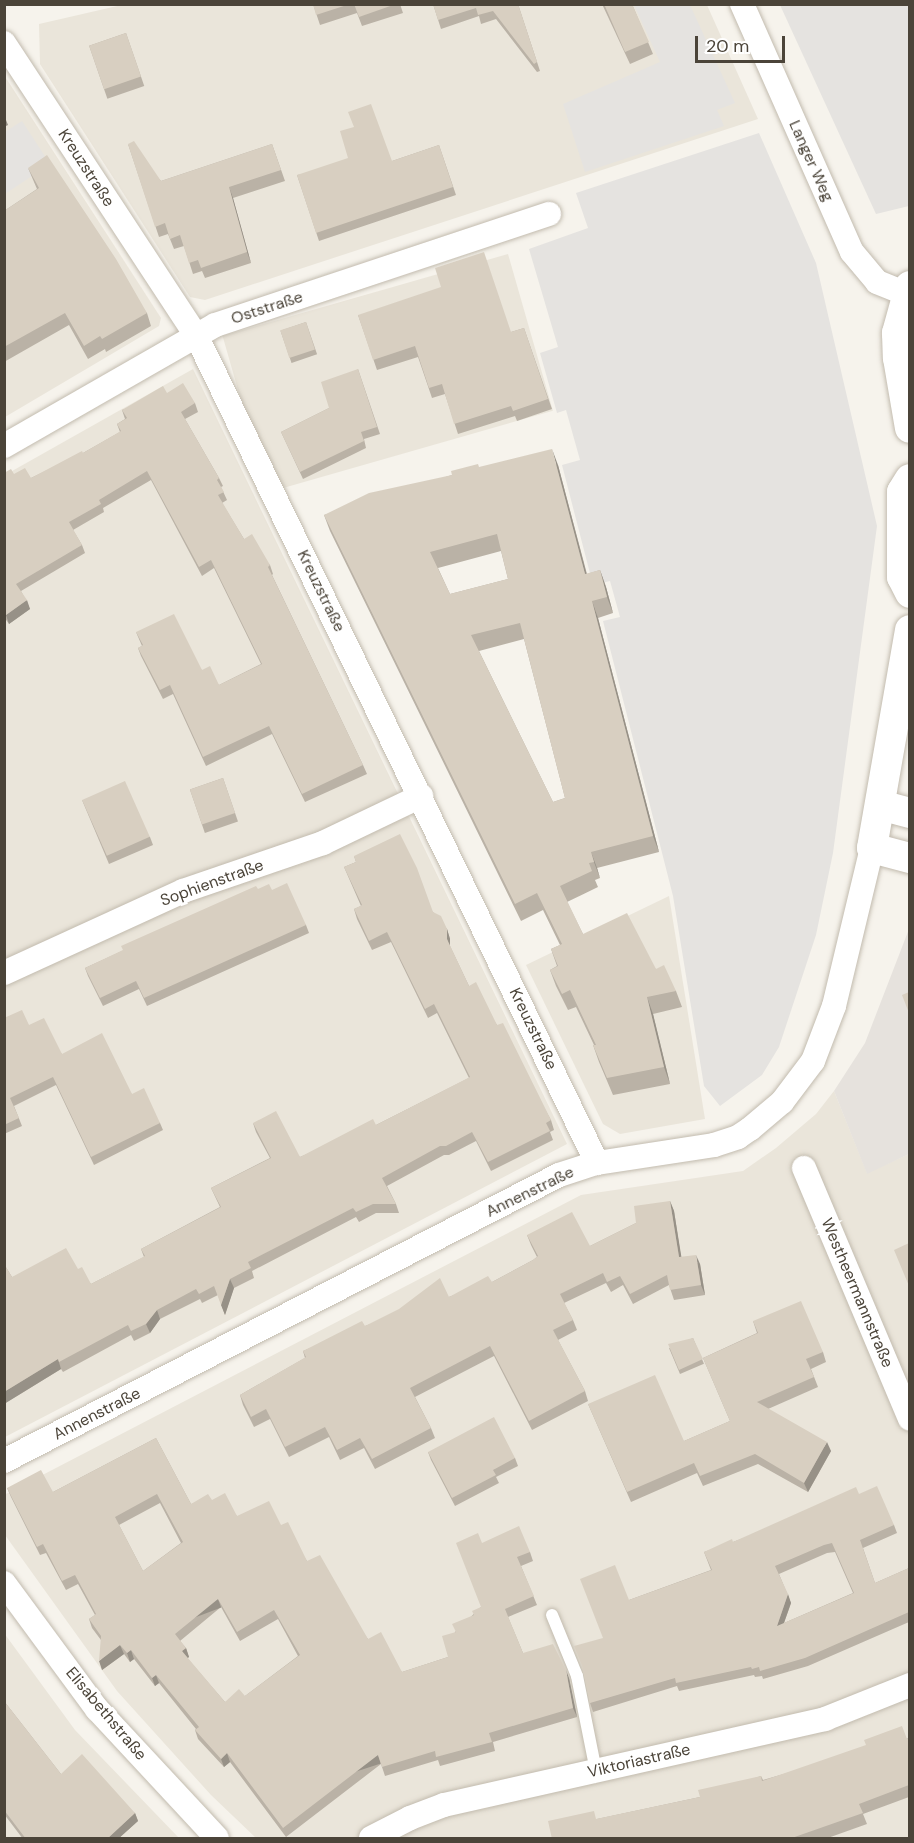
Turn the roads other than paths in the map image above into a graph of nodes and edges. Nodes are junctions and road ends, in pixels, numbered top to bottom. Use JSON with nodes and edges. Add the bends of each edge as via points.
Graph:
{"nodes":[{"id":1,"x":742,"y":4,"type":"edge"},
{"id":2,"x":4,"y":43,"type":"edge"},
{"id":3,"x":549,"y":214,"type":"dead end"},
{"id":4,"x":908,"y":290,"type":"edge"},
{"id":5,"x":196,"y":335,"type":"junction"},
{"id":6,"x":909,"y":428,"type":"edge"},
{"id":7,"x":4,"y":446,"type":"edge"},
{"id":8,"x":909,"y":479,"type":"edge"},
{"id":9,"x":909,"y":593,"type":"edge"},
{"id":10,"x":909,"y":630,"type":"edge"},
{"id":11,"x":421,"y":796,"type":"junction"},
{"id":12,"x":880,"y":805,"type":"junction"},
{"id":13,"x":909,"y":813,"type":"edge"},
{"id":14,"x":872,"y":848,"type":"junction"},
{"id":15,"x":909,"y":858,"type":"edge"},
{"id":16,"x":4,"y":973,"type":"edge"},
{"id":17,"x":597,"y":1163,"type":"junction"},
{"id":18,"x":804,"y":1168,"type":"dead end"},
{"id":19,"x":909,"y":1419,"type":"edge"},
{"id":20,"x":4,"y":1461,"type":"edge"},
{"id":21,"x":4,"y":1583,"type":"edge"},
{"id":22,"x":552,"y":1615,"type":"dead end"},
{"id":23,"x":909,"y":1685,"type":"edge"},
{"id":24,"x":596,"y":1770,"type":"junction"},
{"id":25,"x":217,"y":1839,"type":"edge"},
{"id":26,"x":371,"y":1839,"type":"edge"}],
"edges":[{"from":1,"to":4,"type":"street","name":"Langer Weg","via":[[852,252],[877,282]]},
{"from":2,"to":5,"type":"street","name":"Kreuzstraße"},
{"from":3,"to":5,"type":"street","name":"Oststraße","via":[[215,325]]},
{"from":4,"to":6,"type":"street","via":[[897,333]]},
{"from":5,"to":7,"type":"street","name":"Oststraße"},
{"from":5,"to":11,"type":"street","name":"Kreuzstraße"},
{"from":8,"to":9,"type":"street","via":[[902,492],[902,577]]},
{"from":10,"to":12,"type":"street","name":"Annenstraße"},
{"from":11,"to":16,"type":"street","name":"Sophienstraße","via":[[323,843],[183,891]]},
{"from":11,"to":17,"type":"street","name":"Kreuzstraße"},
{"from":12,"to":13,"type":"street"},
{"from":12,"to":14,"type":"street","name":"Annenstraße"},
{"from":14,"to":15,"type":"street"},
{"from":14,"to":17,"type":"street","name":"Annenstraße","via":[[834,1006],[813,1060],[782,1102],[738,1137],[714,1145]]},
{"from":17,"to":20,"type":"street","name":"Annenstraße","via":[[559,1175]]},
{"from":18,"to":19,"type":"street","name":"Westheermannstraße"},
{"from":21,"to":25,"type":"street","name":"Elisabethstraße","via":[[98,1709]]},
{"from":22,"to":24,"type":"lane","via":[[577,1676]]},
{"from":23,"to":24,"type":"street","name":"Viktoriastraße","via":[[825,1719]]},
{"from":24,"to":26,"type":"street","name":"Viktoriastraße","via":[[444,1804]]}]}
